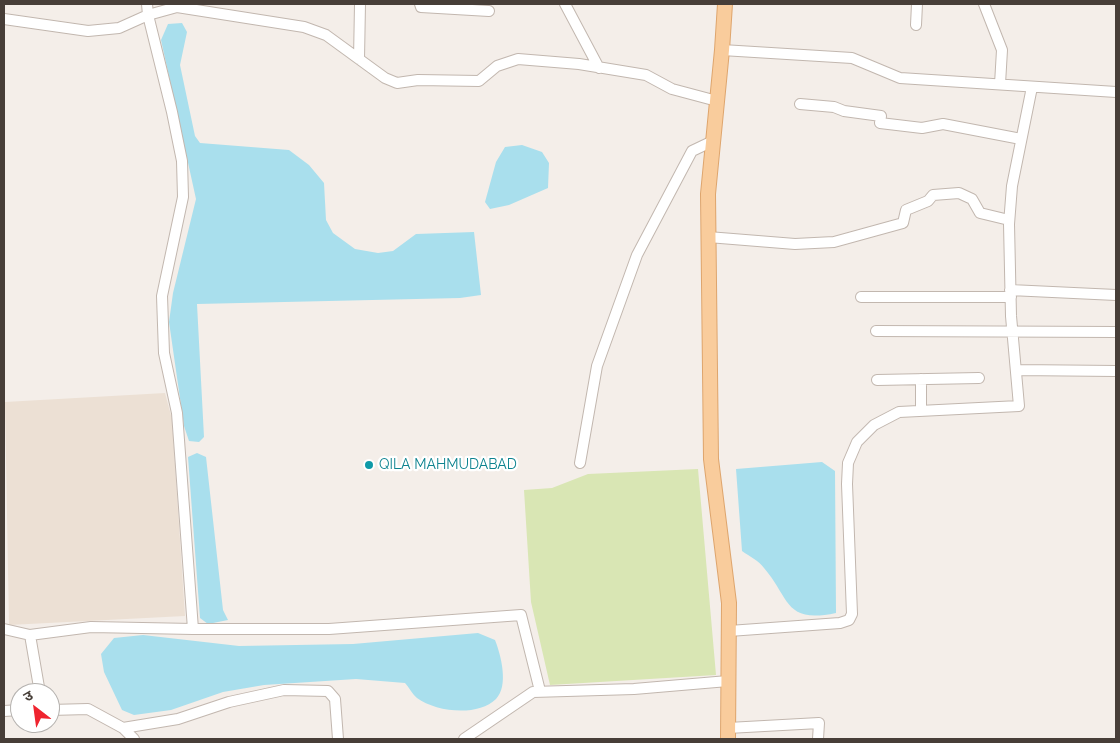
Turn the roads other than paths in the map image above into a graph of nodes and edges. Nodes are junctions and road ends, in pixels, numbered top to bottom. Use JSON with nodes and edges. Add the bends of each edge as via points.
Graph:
{"nodes":[{"id":1,"x":147,"y":4,"type":"edge"},
{"id":2,"x":360,"y":4,"type":"edge"},
{"id":3,"x":420,"y":4,"type":"edge"},
{"id":4,"x":565,"y":4,"type":"edge"},
{"id":5,"x":725,"y":4,"type":"edge"},
{"id":6,"x":917,"y":4,"type":"edge"},
{"id":7,"x":984,"y":4,"type":"edge"},
{"id":8,"x":489,"y":10,"type":"dead end"},
{"id":9,"x":148,"y":15,"type":"junction"},
{"id":10,"x":4,"y":19,"type":"edge"},
{"id":11,"x":916,"y":25,"type":"dead end"},
{"id":12,"x":722,"y":50,"type":"junction"},
{"id":13,"x":360,"y":59,"type":"junction"},
{"id":14,"x":599,"y":68,"type":"junction"},
{"id":15,"x":1000,"y":84,"type":"junction"},
{"id":16,"x":1032,"y":86,"type":"junction"},
{"id":17,"x":1116,"y":92,"type":"edge"},
{"id":18,"x":717,"y":101,"type":"junction"},
{"id":19,"x":800,"y":104,"type":"dead end"},
{"id":20,"x":1021,"y":139,"type":"junction"},
{"id":21,"x":713,"y":141,"type":"junction"},
{"id":22,"x":1009,"y":220,"type":"junction"},
{"id":23,"x":708,"y":237,"type":"junction"},
{"id":24,"x":1010,"y":293,"type":"junction"},
{"id":25,"x":1116,"y":296,"type":"edge"},
{"id":26,"x":860,"y":297,"type":"dead end"},
{"id":27,"x":876,"y":331,"type":"dead end"},
{"id":28,"x":1012,"y":332,"type":"junction"},
{"id":29,"x":1116,"y":332,"type":"edge"},
{"id":30,"x":1016,"y":370,"type":"junction"},
{"id":31,"x":1116,"y":371,"type":"edge"},
{"id":32,"x":979,"y":378,"type":"dead end"},
{"id":33,"x":921,"y":379,"type":"junction"},
{"id":34,"x":877,"y":380,"type":"dead end"},
{"id":35,"x":921,"y":411,"type":"junction"},
{"id":36,"x":580,"y":464,"type":"dead end"},
{"id":37,"x":4,"y":629,"type":"edge"},
{"id":38,"x":193,"y":629,"type":"junction"},
{"id":39,"x":729,"y":631,"type":"junction"},
{"id":40,"x":30,"y":634,"type":"junction"},
{"id":41,"x":728,"y":681,"type":"junction"},
{"id":42,"x":38,"y":683,"type":"edge"},
{"id":43,"x":540,"y":691,"type":"junction"},
{"id":44,"x":60,"y":710,"type":"edge"},
{"id":45,"x":123,"y":728,"type":"junction"},
{"id":46,"x":728,"y":734,"type":"edge"},
{"id":47,"x":134,"y":739,"type":"edge"},
{"id":48,"x":338,"y":739,"type":"edge"},
{"id":49,"x":464,"y":739,"type":"edge"},
{"id":50,"x":818,"y":739,"type":"edge"}],
"edges":[{"from":1,"to":9,"type":"street"},
{"from":2,"to":13,"type":"street"},
{"from":3,"to":8,"type":"street","via":[[421,7]]},
{"from":4,"to":14,"type":"street"},
{"from":5,"to":12,"type":"main road"},
{"from":6,"to":11,"type":"street"},
{"from":7,"to":15,"type":"street","via":[[1002,50]]},
{"from":9,"to":10,"type":"street","via":[[119,28],[88,31]]},
{"from":9,"to":13,"type":"street","via":[[177,7],[304,26],[326,34]]},
{"from":9,"to":38,"type":"street","via":[[182,161],[183,197],[162,296],[164,353],[177,414]]},
{"from":12,"to":15,"type":"street","via":[[852,58],[900,78]]},
{"from":12,"to":18,"type":"main road"},
{"from":13,"to":14,"type":"street","via":[[397,83],[479,81],[497,66],[518,59]]},
{"from":14,"to":18,"type":"street","via":[[646,75],[672,89]]},
{"from":15,"to":16,"type":"street"},
{"from":16,"to":17,"type":"street"},
{"from":16,"to":20,"type":"street"},
{"from":18,"to":21,"type":"main road"},
{"from":19,"to":20,"type":"street","via":[[881,116],[880,123],[922,128],[943,124]]},
{"from":20,"to":22,"type":"street"},
{"from":21,"to":23,"type":"main road"},
{"from":21,"to":36,"type":"street","via":[[692,151],[637,255],[597,366]]},
{"from":22,"to":23,"type":"street","via":[[980,213],[972,199],[959,193],[933,195],[928,202],[906,210],[902,223],[834,242],[795,244]]},
{"from":22,"to":24,"type":"street"},
{"from":23,"to":39,"type":"main road","via":[[711,459],[729,604]]},
{"from":24,"to":25,"type":"street"},
{"from":24,"to":26,"type":"street"},
{"from":24,"to":28,"type":"street"},
{"from":27,"to":28,"type":"street"},
{"from":28,"to":29,"type":"street"},
{"from":28,"to":30,"type":"street"},
{"from":30,"to":31,"type":"street"},
{"from":30,"to":35,"type":"street","via":[[1019,406]]},
{"from":32,"to":33,"type":"street"},
{"from":33,"to":34,"type":"street"},
{"from":33,"to":35,"type":"street"},
{"from":35,"to":39,"type":"street","via":[[899,412],[874,425],[857,442],[848,463],[852,614],[849,620]]},
{"from":37,"to":40,"type":"street"},
{"from":38,"to":40,"type":"street","via":[[91,627]]},
{"from":38,"to":43,"type":"street","via":[[329,628],[521,616]]},
{"from":39,"to":41,"type":"main road"},
{"from":40,"to":42,"type":"street"},
{"from":41,"to":43,"type":"street","via":[[634,689]]},
{"from":41,"to":46,"type":"main road"},
{"from":43,"to":49,"type":"street","via":[[533,692]]},
{"from":44,"to":45,"type":"street","via":[[88,709]]},
{"from":45,"to":47,"type":"street"},
{"from":45,"to":48,"type":"street","via":[[178,719],[229,702],[284,690],[328,691],[335,699]]},
{"from":46,"to":50,"type":"street","via":[[819,723]]}]}
